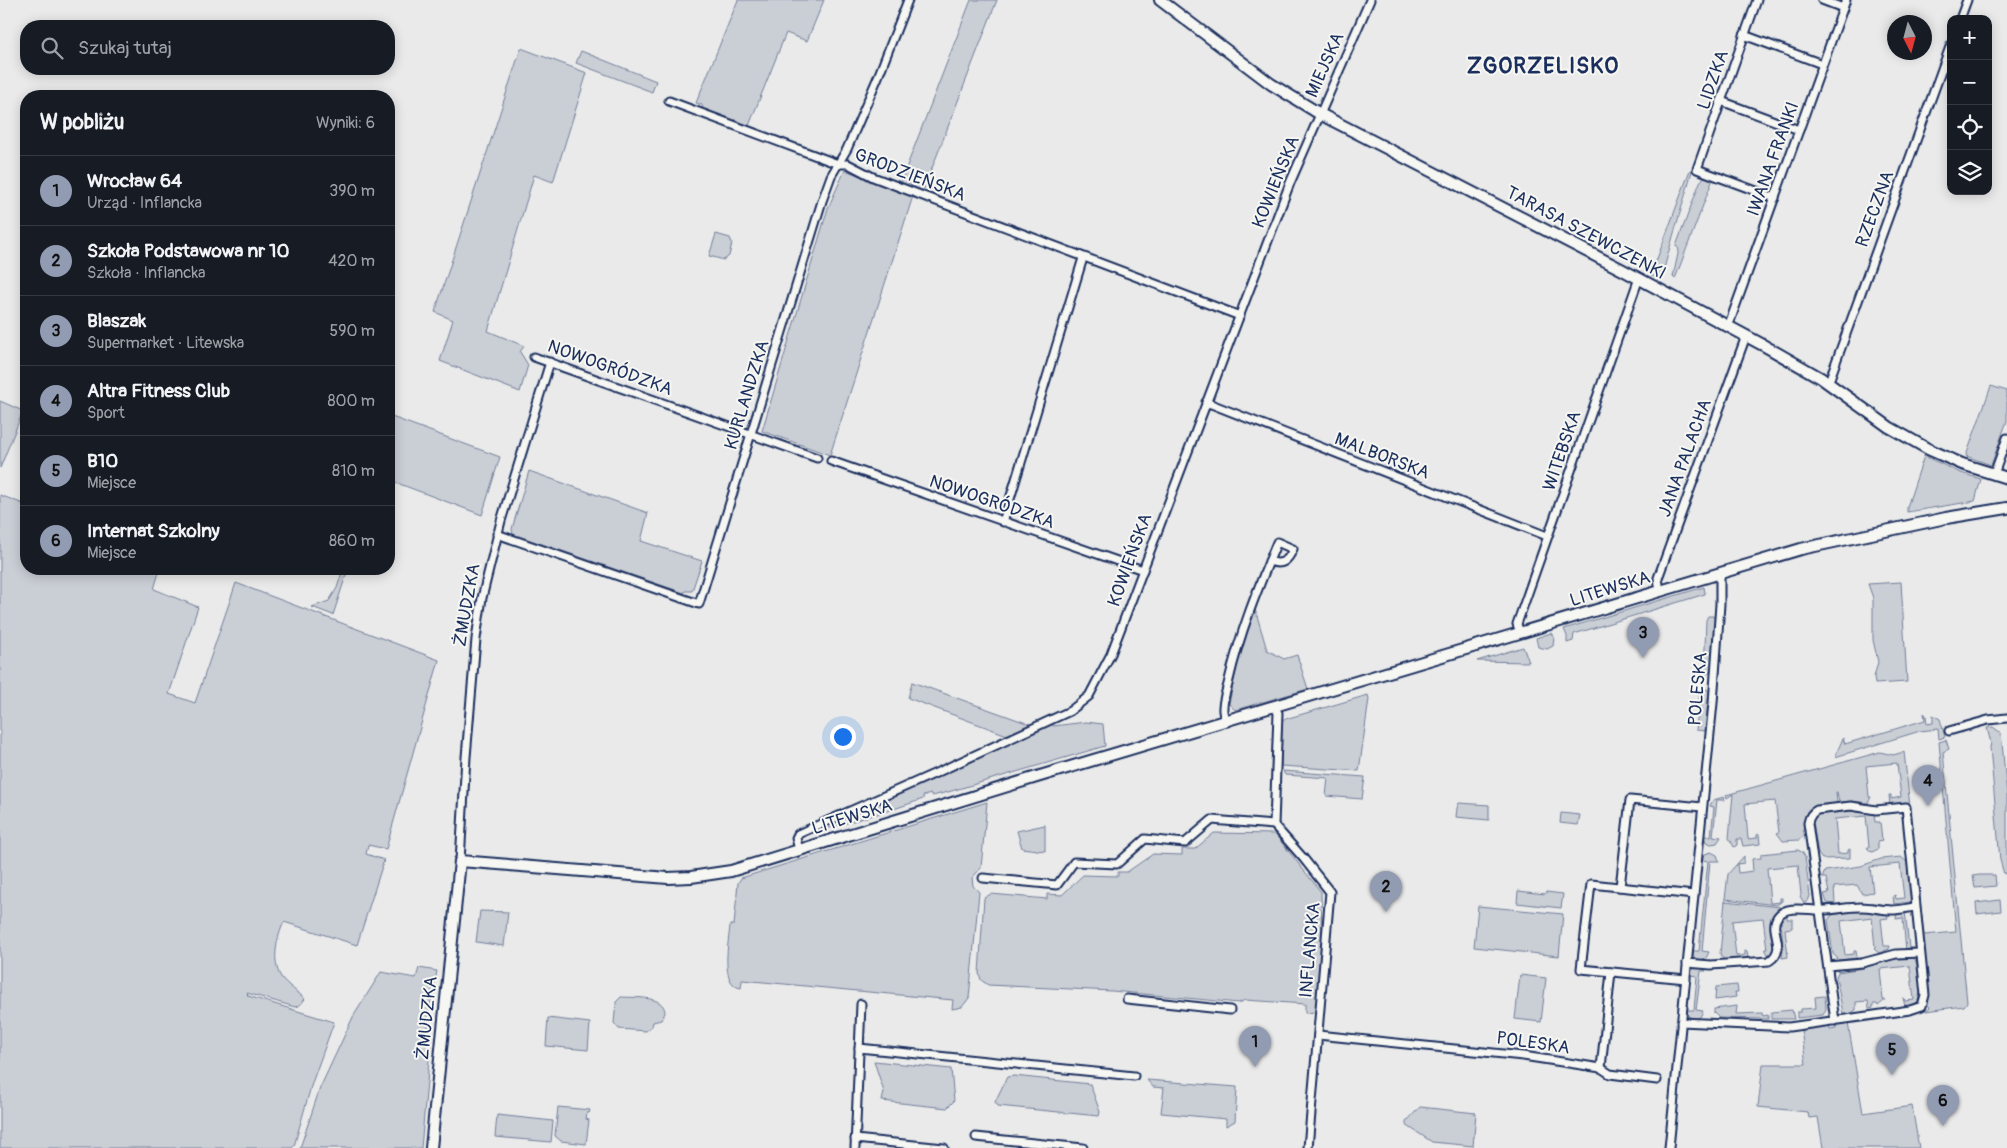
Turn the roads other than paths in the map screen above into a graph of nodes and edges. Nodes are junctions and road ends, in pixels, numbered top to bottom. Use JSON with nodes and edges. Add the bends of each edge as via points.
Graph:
{"nodes":[{"id":1,"x":908,"y":0,"type":"edge"},
{"id":2,"x":1160,"y":0,"type":"edge"},
{"id":3,"x":1370,"y":0,"type":"edge"},
{"id":4,"x":1757,"y":0,"type":"edge"},
{"id":5,"x":1822,"y":0,"type":"edge"},
{"id":6,"x":1846,"y":0,"type":"edge"},
{"id":7,"x":1967,"y":0,"type":"edge"},
{"id":8,"x":1843,"y":8,"type":"junction"},
{"id":9,"x":1961,"y":15,"type":"edge"},
{"id":10,"x":1744,"y":35,"type":"junction"},
{"id":11,"x":1947,"y":55,"type":"edge"},
{"id":12,"x":1822,"y":64,"type":"junction"},
{"id":13,"x":669,"y":101,"type":"dead end"},
{"id":14,"x":1721,"y":101,"type":"junction"},
{"id":15,"x":1320,"y":114,"type":"junction"},
{"id":16,"x":1799,"y":130,"type":"junction"},
{"id":17,"x":838,"y":164,"type":"junction"},
{"id":18,"x":1775,"y":198,"type":"junction"},
{"id":19,"x":1083,"y":258,"type":"junction"},
{"id":20,"x":1639,"y":278,"type":"junction"},
{"id":21,"x":1240,"y":316,"type":"junction"},
{"id":22,"x":1728,"y":327,"type":"junction"},
{"id":23,"x":1746,"y":336,"type":"junction"},
{"id":24,"x":534,"y":357,"type":"dead end"},
{"id":25,"x":550,"y":362,"type":"junction"},
{"id":26,"x":1828,"y":384,"type":"junction"},
{"id":27,"x":1206,"y":402,"type":"junction"},
{"id":28,"x":751,"y":435,"type":"junction"},
{"id":29,"x":2007,"y":438,"type":"edge"},
{"id":30,"x":817,"y":458,"type":"dead end"},
{"id":31,"x":831,"y":461,"type":"dead end"},
{"id":32,"x":1994,"y":474,"type":"junction"},
{"id":33,"x":2007,"y":478,"type":"edge"},
{"id":34,"x":2007,"y":508,"type":"edge"},
{"id":35,"x":1003,"y":522,"type":"junction"},
{"id":36,"x":498,"y":534,"type":"junction"},
{"id":37,"x":1547,"y":536,"type":"junction"},
{"id":38,"x":1269,"y":560,"type":"dead end"},
{"id":39,"x":1142,"y":570,"type":"junction"},
{"id":40,"x":1720,"y":574,"type":"junction"},
{"id":41,"x":1660,"y":591,"type":"junction"},
{"id":42,"x":1520,"y":633,"type":"junction"},
{"id":43,"x":1276,"y":707,"type":"junction"},
{"id":44,"x":2007,"y":718,"type":"edge"},
{"id":45,"x":1226,"y":722,"type":"junction"},
{"id":46,"x":1948,"y":731,"type":"dead end"},
{"id":47,"x":1702,"y":807,"type":"junction"},
{"id":48,"x":1274,"y":826,"type":"junction"},
{"id":49,"x":799,"y":850,"type":"junction"},
{"id":50,"x":460,"y":861,"type":"junction"},
{"id":51,"x":983,"y":878,"type":"dead end"},
{"id":52,"x":1620,"y":887,"type":"junction"},
{"id":53,"x":1694,"y":895,"type":"junction"},
{"id":54,"x":1915,"y":907,"type":"junction"},
{"id":55,"x":1820,"y":910,"type":"junction"},
{"id":56,"x":1920,"y":952,"type":"junction"},
{"id":57,"x":1687,"y":963,"type":"junction"},
{"id":58,"x":1828,"y":966,"type":"junction"},
{"id":59,"x":1611,"y":972,"type":"junction"},
{"id":60,"x":1686,"y":979,"type":"junction"},
{"id":61,"x":1127,"y":999,"type":"dead end"},
{"id":62,"x":861,"y":1004,"type":"dead end"},
{"id":63,"x":1230,"y":1010,"type":"dead end"},
{"id":64,"x":1835,"y":1021,"type":"junction"},
{"id":65,"x":1681,"y":1022,"type":"junction"},
{"id":66,"x":1318,"y":1035,"type":"junction"},
{"id":67,"x":859,"y":1048,"type":"junction"},
{"id":68,"x":1601,"y":1068,"type":"junction"},
{"id":69,"x":1134,"y":1076,"type":"dead end"},
{"id":70,"x":1657,"y":1080,"type":"dead end"},
{"id":71,"x":976,"y":1137,"type":"dead end"},
{"id":72,"x":855,"y":1139,"type":"junction"},
{"id":73,"x":431,"y":1148,"type":"edge"},
{"id":74,"x":855,"y":1148,"type":"edge"},
{"id":75,"x":944,"y":1148,"type":"edge"},
{"id":76,"x":1083,"y":1148,"type":"edge"},
{"id":77,"x":1308,"y":1148,"type":"edge"},
{"id":78,"x":1669,"y":1148,"type":"edge"}],
"edges":[{"from":1,"to":17,"type":"street","name":"KURLANDZKA","via":[[878,77]]},
{"from":2,"to":15,"type":"street","name":"TARASA SZEWCZENKI","via":[[1263,79]]},
{"from":3,"to":15,"type":"street","name":"MIEJSKA"},
{"from":4,"to":10,"type":"street","name":"LIDZKA"},
{"from":5,"to":8,"type":"street"},
{"from":6,"to":8,"type":"street","name":"IWANA FRANKI"},
{"from":7,"to":9,"type":"street"},
{"from":8,"to":12,"type":"street","name":"IWANA FRANKI"},
{"from":10,"to":12,"type":"street"},
{"from":10,"to":14,"type":"street","name":"LIDZKA"},
{"from":11,"to":26,"type":"street","name":"RZECZNA"},
{"from":12,"to":16,"type":"street","name":"IWANA FRANKI"},
{"from":13,"to":17,"type":"street","name":"GRODZIEŃSKA"},
{"from":14,"to":16,"type":"street"},
{"from":14,"to":18,"type":"street","name":"LIDZKA","via":[[1697,169]]},
{"from":15,"to":20,"type":"street","name":"TARASA SZEWCZENKI"},
{"from":15,"to":21,"type":"street","name":"KOWIEŃSKA"},
{"from":16,"to":18,"type":"street","name":"IWANA FRANKI"},
{"from":17,"to":19,"type":"street","name":"GRODZIEŃSKA","via":[[848,164],[873,177]]},
{"from":17,"to":28,"type":"street","name":"KURLANDZKA","via":[[822,201]]},
{"from":18,"to":22,"type":"street","name":"IWANA FRANKI"},
{"from":19,"to":21,"type":"street","name":"GRODZIEŃSKA"},
{"from":19,"to":35,"type":"street"},
{"from":20,"to":22,"type":"street","name":"TARASA SZEWCZENKI"},
{"from":20,"to":37,"type":"street","name":"WITEBSKA"},
{"from":21,"to":27,"type":"street","name":"KOWIEŃSKA"},
{"from":22,"to":23,"type":"street","name":"TARASA SZEWCZENKI"},
{"from":23,"to":26,"type":"street","name":"TARASA SZEWCZENKI"},
{"from":23,"to":41,"type":"street","name":"JANA PALACHA","via":[[1658,578]]},
{"from":24,"to":25,"type":"street","name":"NOWOGRÓDZKA"},
{"from":25,"to":28,"type":"street","name":"NOWOGRÓDZKA"},
{"from":25,"to":36,"type":"street","name":"ŻMUDZKA"},
{"from":26,"to":32,"type":"street","name":"TARASA SZEWCZENKI","via":[[1910,439],[1946,458]]},
{"from":27,"to":37,"type":"street","name":"MALBORSKA"},
{"from":27,"to":39,"type":"street","name":"KOWIEŃSKA"},
{"from":28,"to":30,"type":"street","name":"NOWOGRÓDZKA"},
{"from":28,"to":36,"type":"street","name":"KURLANDZKA","via":[[699,604]]},
{"from":29,"to":32,"type":"street"},
{"from":31,"to":35,"type":"street","name":"NOWOGRÓDZKA"},
{"from":32,"to":33,"type":"street","name":"TARASA SZEWCZENKI"},
{"from":34,"to":40,"type":"street","name":"LITEWSKA","via":[[1848,538]]},
{"from":35,"to":39,"type":"street","name":"NOWOGRÓDZKA"},
{"from":36,"to":50,"type":"street","name":"ŻMUDZKA","via":[[482,598],[476,639]]},
{"from":37,"to":42,"type":"street","name":"WITEBSKA","via":[[1517,624]]},
{"from":38,"to":45,"type":"street","via":[[1236,648],[1223,710]]},
{"from":39,"to":49,"type":"street","name":"KOWIEŃSKA","via":[[1107,663],[1086,699],[1070,711],[798,834]]},
{"from":40,"to":41,"type":"street","name":"LITEWSKA"},
{"from":40,"to":47,"type":"street","name":"POLESKA","via":[[1719,623]]},
{"from":41,"to":42,"type":"street","name":"LITEWSKA"},
{"from":42,"to":43,"type":"street","name":"LITEWSKA"},
{"from":43,"to":45,"type":"street","name":"LITEWSKA"},
{"from":43,"to":48,"type":"street"},
{"from":44,"to":46,"type":"street"},
{"from":45,"to":49,"type":"street","name":"LITEWSKA"},
{"from":47,"to":52,"type":"street","via":[[1630,800]]},
{"from":47,"to":53,"type":"street","name":"POLESKA"},
{"from":48,"to":51,"type":"street","via":[[1212,820],[1185,843],[1145,839],[1117,864],[1074,862],[1057,885]]},
{"from":48,"to":66,"type":"street","name":"INFLANCKA","via":[[1330,892]]},
{"from":49,"to":50,"type":"street","name":"LITEWSKA","via":[[731,871],[668,878]]},
{"from":50,"to":73,"type":"street","name":"ŻMUDZKA"},
{"from":52,"to":53,"type":"street"},
{"from":52,"to":59,"type":"street","via":[[1591,884],[1581,969]]},
{"from":53,"to":57,"type":"street","name":"POLESKA"},
{"from":54,"to":55,"type":"street"},
{"from":54,"to":55,"type":"street","via":[[1906,807],[1876,810],[1851,806],[1817,810],[1809,817]]},
{"from":54,"to":56,"type":"street"},
{"from":55,"to":57,"type":"street","via":[[1786,910],[1779,914],[1775,926],[1778,951],[1769,961],[1711,965]]},
{"from":55,"to":58,"type":"street"},
{"from":56,"to":58,"type":"street"},
{"from":56,"to":64,"type":"street","via":[[1925,995],[1922,1006]]},
{"from":57,"to":60,"type":"street","name":"POLESKA"},
{"from":58,"to":64,"type":"street"},
{"from":59,"to":60,"type":"street"},
{"from":59,"to":68,"type":"street"},
{"from":60,"to":65,"type":"street","name":"POLESKA"},
{"from":61,"to":63,"type":"street"},
{"from":62,"to":67,"type":"street"},
{"from":64,"to":65,"type":"street","via":[[1789,1028]]},
{"from":65,"to":78,"type":"street","name":"POLESKA"},
{"from":66,"to":68,"type":"street","name":"POLESKA","via":[[1461,1049]]},
{"from":66,"to":77,"type":"street","name":"INFLANCKA"},
{"from":67,"to":69,"type":"street"},
{"from":67,"to":72,"type":"street"},
{"from":68,"to":70,"type":"street","name":"POLESKA","via":[[1610,1074]]},
{"from":71,"to":76,"type":"street"},
{"from":72,"to":74,"type":"street"},
{"from":72,"to":75,"type":"street"}]}
